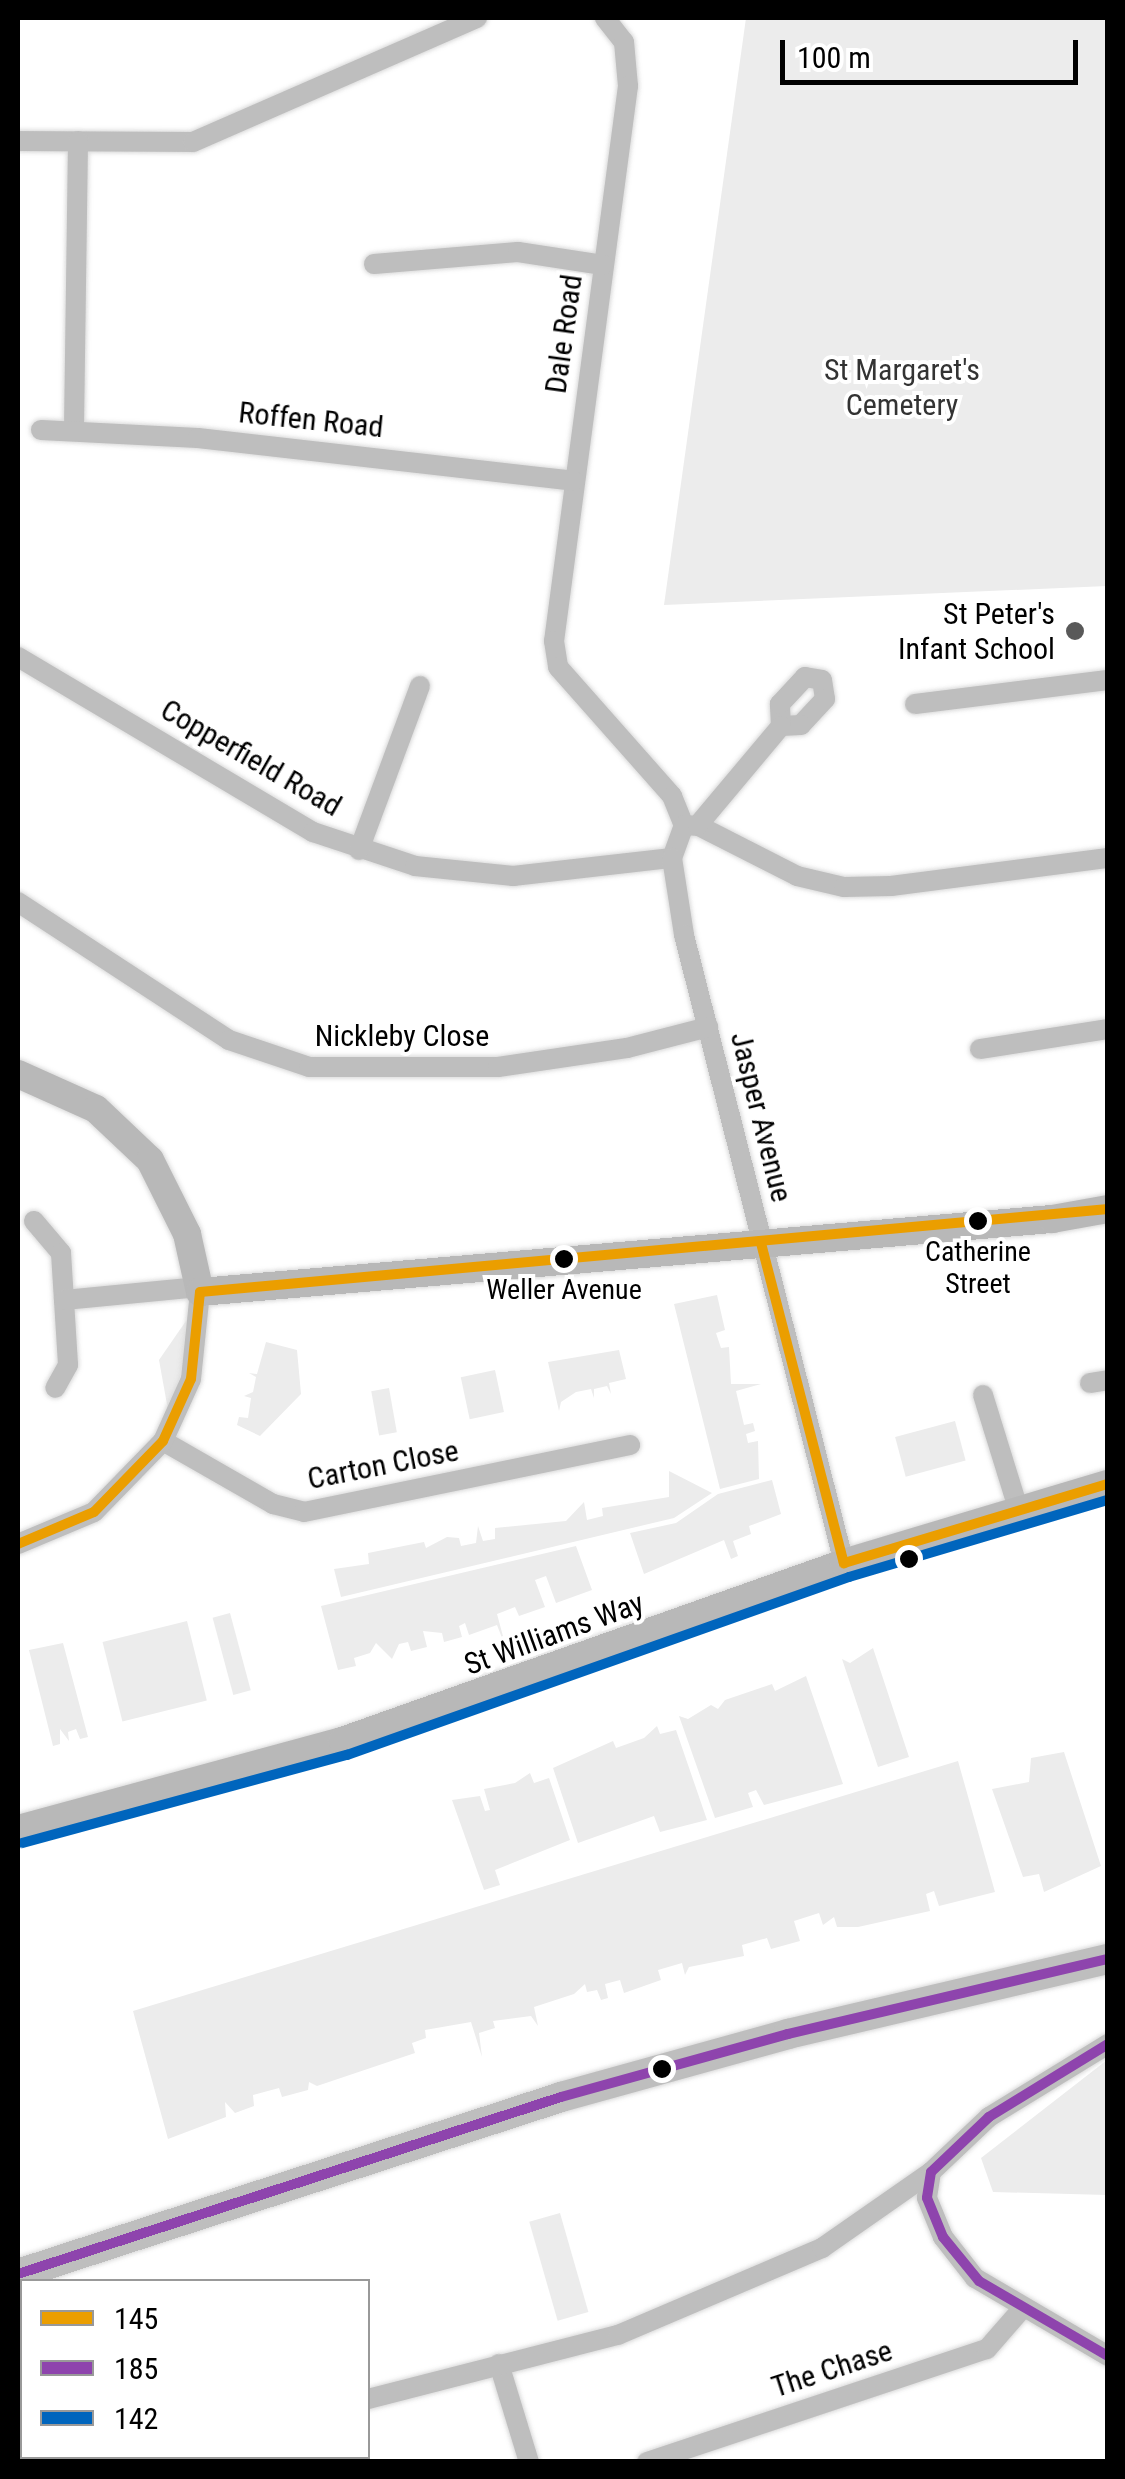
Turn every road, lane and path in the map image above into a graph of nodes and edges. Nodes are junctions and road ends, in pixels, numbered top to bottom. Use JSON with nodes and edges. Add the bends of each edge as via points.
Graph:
{"nodes":[{"id":1,"x":477,"y":18,"type":"edge"},
{"id":2,"x":605,"y":18,"type":"edge"},
{"id":3,"x":18,"y":140,"type":"edge"},
{"id":4,"x":78,"y":141,"type":"junction"},
{"id":5,"x":374,"y":264,"type":"dead end"},
{"id":6,"x":603,"y":265,"type":"junction"},
{"id":7,"x":74,"y":428,"type":"junction"},
{"id":8,"x":41,"y":430,"type":"dead end"},
{"id":9,"x":574,"y":481,"type":"junction"},
{"id":10,"x":18,"y":657,"type":"edge"},
{"id":11,"x":1108,"y":680,"type":"edge"},
{"id":12,"x":420,"y":686,"type":"dead end"},
{"id":13,"x":916,"y":704,"type":"dead end"},
{"id":14,"x":782,"y":726,"type":"dead end"},
{"id":15,"x":691,"y":825,"type":"junction"},
{"id":16,"x":359,"y":850,"type":"junction"},
{"id":17,"x":672,"y":858,"type":"junction"},
{"id":18,"x":1108,"y":858,"type":"edge"},
{"id":19,"x":18,"y":902,"type":"edge"},
{"id":20,"x":708,"y":1027,"type":"junction"},
{"id":21,"x":1108,"y":1029,"type":"edge"},
{"id":22,"x":980,"y":1048,"type":"dead end"},
{"id":23,"x":18,"y":1074,"type":"edge"},
{"id":24,"x":1108,"y":1209,"type":"edge"},
{"id":25,"x":34,"y":1221,"type":"dead end"},
{"id":26,"x":762,"y":1243,"type":"junction"},
{"id":27,"x":199,"y":1289,"type":"junction"},
{"id":28,"x":64,"y":1300,"type":"junction"},
{"id":29,"x":54,"y":1388,"type":"dead end"},
{"id":30,"x":983,"y":1395,"type":"dead end"},
{"id":31,"x":164,"y":1441,"type":"junction"},
{"id":32,"x":630,"y":1444,"type":"dead end"},
{"id":33,"x":1108,"y":1484,"type":"edge"},
{"id":34,"x":1018,"y":1508,"type":"junction"},
{"id":35,"x":18,"y":1544,"type":"edge"},
{"id":36,"x":844,"y":1564,"type":"junction"},
{"id":37,"x":18,"y":1829,"type":"edge"},
{"id":38,"x":1108,"y":1959,"type":"edge"},
{"id":39,"x":1108,"y":2044,"type":"edge"},
{"id":40,"x":931,"y":2172,"type":"junction"},
{"id":41,"x":18,"y":2274,"type":"edge"},
{"id":42,"x":1021,"y":2310,"type":"junction"},
{"id":43,"x":1108,"y":2356,"type":"edge"},
{"id":44,"x":499,"y":2364,"type":"junction"},
{"id":45,"x":370,"y":2399,"type":"edge"},
{"id":46,"x":529,"y":2462,"type":"edge"},
{"id":47,"x":646,"y":2462,"type":"edge"}],
"edges":[{"from":1,"to":4,"type":"street","via":[[192,142]]},
{"from":2,"to":6,"type":"street","name":"Dale Road","via":[[622,38],[629,71]]},
{"from":3,"to":4,"type":"street"},
{"from":4,"to":7,"type":"street"},
{"from":5,"to":6,"type":"street","via":[[518,252]]},
{"from":6,"to":9,"type":"street","name":"Dale Road"},
{"from":7,"to":8,"type":"street","name":"Roffen Road"},
{"from":7,"to":9,"type":"street","name":"Roffen Road"},
{"from":9,"to":15,"type":"street","name":"Dale Road","via":[[553,646],[557,664]]},
{"from":10,"to":16,"type":"street","name":"Copperfield Road","via":[[313,832]]},
{"from":11,"to":13,"type":"street"},
{"from":12,"to":16,"type":"street"},
{"from":14,"to":15,"type":"street"},
{"from":15,"to":17,"type":"street"},
{"from":15,"to":18,"type":"street","via":[[797,876],[844,886]]},
{"from":16,"to":17,"type":"street","name":"Copperfield Road","via":[[416,866],[514,876]]},
{"from":17,"to":20,"type":"street","name":"Jasper Avenue","via":[[674,892]]},
{"from":19,"to":20,"type":"street","name":"Nickleby Close","via":[[230,1040],[309,1067],[498,1067],[627,1048]]},
{"from":20,"to":26,"type":"street","name":"Jasper Avenue"},
{"from":21,"to":22,"type":"street"},
{"from":23,"to":27,"type":"street","via":[[96,1109],[150,1160],[186,1234]]},
{"from":24,"to":26,"type":"street"},
{"from":25,"to":28,"type":"street","via":[[59,1245]]},
{"from":26,"to":27,"type":"street"},
{"from":26,"to":36,"type":"street","name":"Jasper Avenue"},
{"from":27,"to":28,"type":"street"},
{"from":27,"to":31,"type":"street","via":[[191,1379]]},
{"from":28,"to":29,"type":"street","via":[[68,1364]]},
{"from":30,"to":34,"type":"street"},
{"from":31,"to":32,"type":"street","name":"Carton Close","via":[[274,1504],[304,1512]]},
{"from":31,"to":35,"type":"street","via":[[94,1512]]},
{"from":33,"to":34,"type":"street","name":"St Williams Way"},
{"from":34,"to":36,"type":"street","name":"St Williams Way"},
{"from":36,"to":37,"type":"street","name":"St Williams Way","via":[[378,1729]]},
{"from":38,"to":41,"type":"main road","via":[[788,2034],[561,2098]]},
{"from":39,"to":40,"type":"street","via":[[989,2117]]},
{"from":40,"to":42,"type":"street","via":[[928,2198],[943,2237],[974,2278]]},
{"from":40,"to":44,"type":"street","via":[[822,2248],[714,2300],[618,2335]]},
{"from":42,"to":43,"type":"street"},
{"from":42,"to":47,"type":"street","name":"The Chase","via":[[987,2349]]},
{"from":44,"to":45,"type":"street"},
{"from":44,"to":46,"type":"street"}]}
